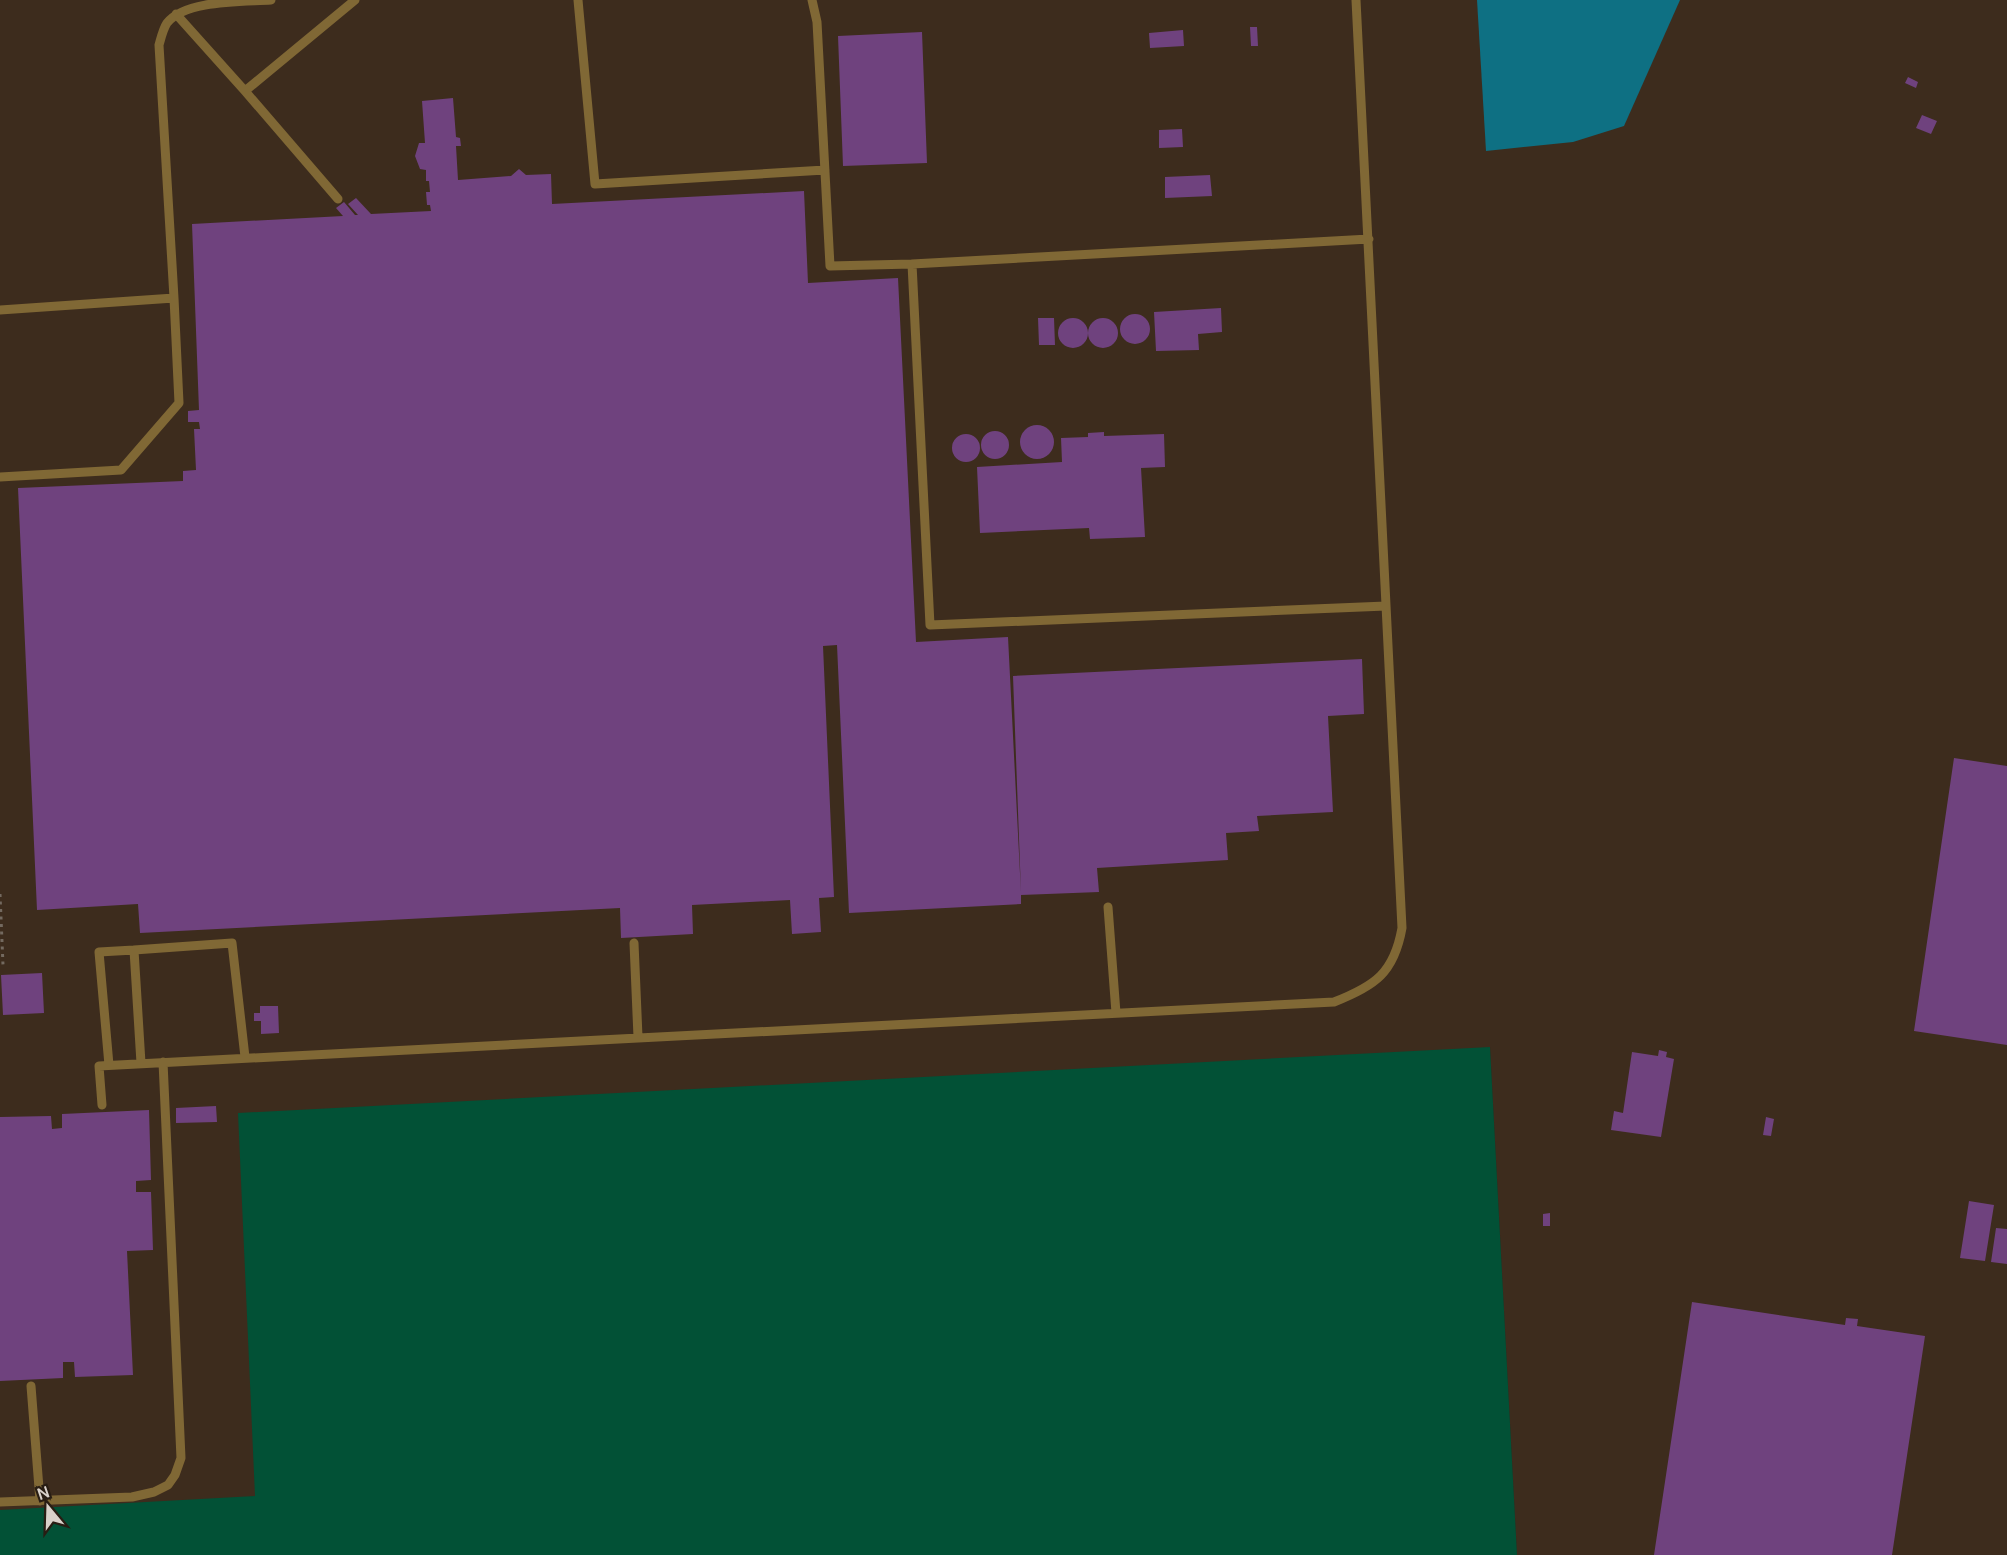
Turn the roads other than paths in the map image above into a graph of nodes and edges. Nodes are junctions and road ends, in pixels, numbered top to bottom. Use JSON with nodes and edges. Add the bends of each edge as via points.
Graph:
{"nodes":[{"id":1,"x":271,"y":0,"type":"edge"},
{"id":2,"x":355,"y":0,"type":"edge"},
{"id":3,"x":579,"y":0,"type":"edge"},
{"id":4,"x":812,"y":0,"type":"edge"},
{"id":5,"x":1356,"y":0,"type":"edge"},
{"id":6,"x":176,"y":14,"type":"junction"},
{"id":7,"x":245,"y":91,"type":"junction"},
{"id":8,"x":825,"y":170,"type":"junction"},
{"id":9,"x":338,"y":200,"type":"dead end"},
{"id":10,"x":1369,"y":238,"type":"junction"},
{"id":11,"x":912,"y":264,"type":"junction"},
{"id":12,"x":174,"y":298,"type":"junction"},
{"id":13,"x":0,"y":310,"type":"edge"},
{"id":14,"x":0,"y":477,"type":"edge"},
{"id":15,"x":1386,"y":606,"type":"junction"},
{"id":16,"x":1108,"y":907,"type":"dead end"},
{"id":17,"x":634,"y":943,"type":"dead end"},
{"id":18,"x":134,"y":950,"type":"junction"},
{"id":19,"x":1116,"y":1013,"type":"junction"},
{"id":20,"x":638,"y":1037,"type":"junction"},
{"id":21,"x":245,"y":1057,"type":"junction"},
{"id":22,"x":163,"y":1062,"type":"junction"},
{"id":23,"x":141,"y":1063,"type":"junction"},
{"id":24,"x":109,"y":1065,"type":"junction"},
{"id":25,"x":102,"y":1105,"type":"dead end"},
{"id":26,"x":31,"y":1386,"type":"dead end"},
{"id":27,"x":40,"y":1501,"type":"junction"},
{"id":28,"x":0,"y":1502,"type":"edge"}],
"edges":[{"from":1,"to":6,"type":"lane","via":[[196,4]]},
{"from":2,"to":7,"type":"lane"},
{"from":3,"to":8,"type":"lane","via":[[595,184]]},
{"from":4,"to":8,"type":"lane","via":[[817,22]]},
{"from":5,"to":10,"type":"lane"},
{"from":6,"to":7,"type":"lane"},
{"from":6,"to":12,"type":"lane","via":[[167,23],[159,45]]},
{"from":7,"to":9,"type":"lane"},
{"from":8,"to":11,"type":"lane","via":[[830,266]]},
{"from":10,"to":11,"type":"lane"},
{"from":10,"to":15,"type":"lane"},
{"from":11,"to":15,"type":"lane","via":[[930,625]]},
{"from":12,"to":13,"type":"lane"},
{"from":12,"to":14,"type":"lane","via":[[178,403],[121,470]]},
{"from":15,"to":19,"type":"lane","via":[[1402,928],[1390,964],[1377,981],[1334,1002]]},
{"from":16,"to":19,"type":"lane"},
{"from":17,"to":20,"type":"lane"},
{"from":18,"to":21,"type":"lane","via":[[232,943]]},
{"from":18,"to":23,"type":"lane"},
{"from":18,"to":24,"type":"lane","via":[[99,952]]},
{"from":19,"to":20,"type":"lane"},
{"from":20,"to":21,"type":"lane"},
{"from":21,"to":22,"type":"lane"},
{"from":22,"to":23,"type":"lane"},
{"from":22,"to":27,"type":"lane","via":[[181,1458],[168,1485],[154,1492],[132,1497]]},
{"from":23,"to":24,"type":"lane"},
{"from":24,"to":25,"type":"lane","via":[[99,1066]]},
{"from":26,"to":27,"type":"lane"},
{"from":27,"to":28,"type":"lane"}]}
